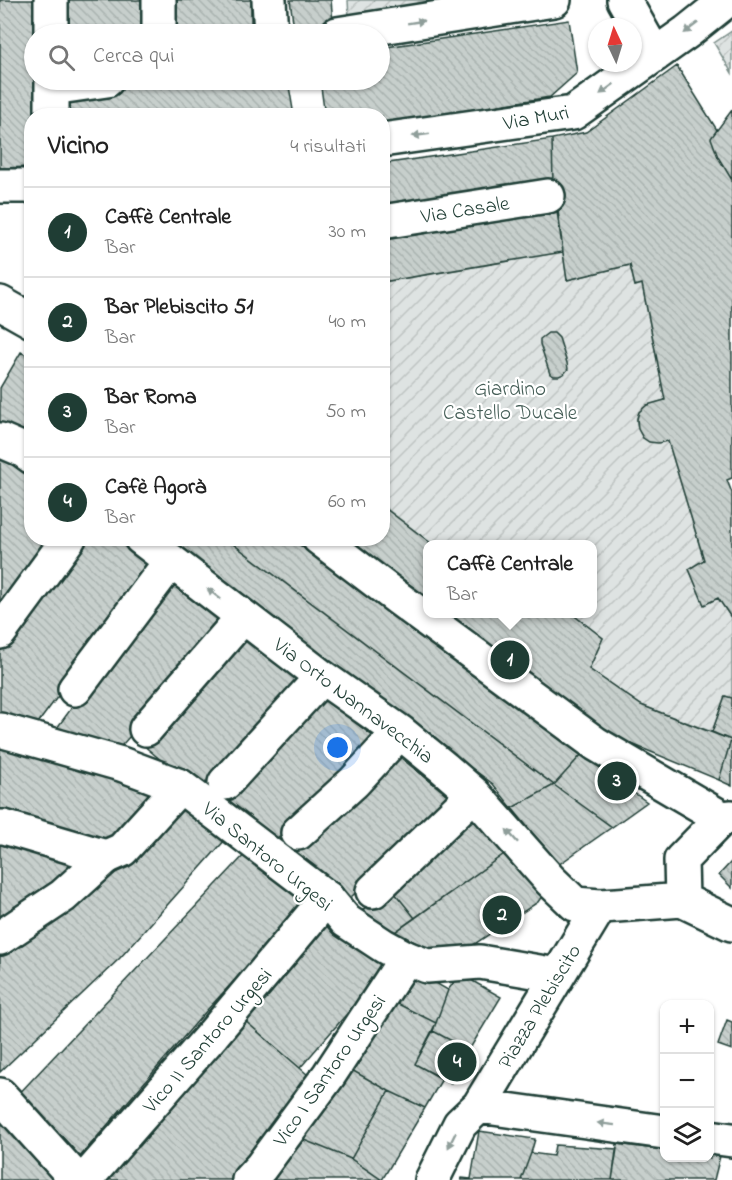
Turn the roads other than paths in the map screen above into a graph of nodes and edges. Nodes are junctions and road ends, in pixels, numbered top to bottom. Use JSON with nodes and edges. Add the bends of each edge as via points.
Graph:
{"nodes":[{"id":1,"x":51,"y":0,"type":"edge"},
{"id":2,"x":159,"y":0,"type":"edge"},
{"id":3,"x":269,"y":0,"type":"edge"},
{"id":4,"x":554,"y":0,"type":"edge"},
{"id":5,"x":624,"y":0,"type":"edge"},
{"id":6,"x":727,"y":0,"type":"edge"},
{"id":7,"x":51,"y":24,"type":"edge"},
{"id":8,"x":159,"y":24,"type":"edge"},
{"id":9,"x":270,"y":24,"type":"edge"},
{"id":10,"x":390,"y":26,"type":"edge"},
{"id":11,"x":655,"y":55,"type":"junction"},
{"id":12,"x":68,"y":90,"type":"edge"},
{"id":13,"x":52,"y":94,"type":"edge"},
{"id":14,"x":390,"y":140,"type":"edge"},
{"id":15,"x":0,"y":186,"type":"edge"},
{"id":16,"x":24,"y":186,"type":"edge"},
{"id":17,"x":548,"y":196,"type":"dead end"},
{"id":18,"x":390,"y":221,"type":"edge"},
{"id":19,"x":0,"y":303,"type":"edge"},
{"id":20,"x":24,"y":316,"type":"edge"},
{"id":21,"x":0,"y":440,"type":"edge"},
{"id":22,"x":24,"y":451,"type":"edge"},
{"id":23,"x":63,"y":546,"type":"edge"},
{"id":24,"x":151,"y":546,"type":"edge"},
{"id":25,"x":329,"y":546,"type":"edge"},
{"id":26,"x":171,"y":561,"type":"junction"},
{"id":27,"x":243,"y":617,"type":"junction"},
{"id":28,"x":423,"y":617,"type":"edge"},
{"id":29,"x":425,"y":618,"type":"edge"},
{"id":30,"x":0,"y":632,"type":"edge"},
{"id":31,"x":322,"y":677,"type":"junction"},
{"id":32,"x":75,"y":689,"type":"dead end"},
{"id":33,"x":146,"y":729,"type":"dead end"},
{"id":34,"x":0,"y":730,"type":"edge"},
{"id":35,"x":400,"y":732,"type":"junction"},
{"id":36,"x":225,"y":783,"type":"dead end"},
{"id":37,"x":180,"y":786,"type":"junction"},
{"id":38,"x":474,"y":794,"type":"junction"},
{"id":39,"x":727,"y":818,"type":"edge"},
{"id":40,"x":0,"y":827,"type":"edge"},
{"id":41,"x":298,"y":833,"type":"dead end"},
{"id":42,"x":106,"y":856,"type":"junction"},
{"id":43,"x":373,"y":891,"type":"dead end"},
{"id":44,"x":327,"y":898,"type":"junction"},
{"id":45,"x":682,"y":900,"type":"junction"},
{"id":46,"x":600,"y":906,"type":"junction"},
{"id":47,"x":732,"y":924,"type":"edge"},
{"id":48,"x":0,"y":938,"type":"edge"},
{"id":49,"x":406,"y":958,"type":"junction"},
{"id":50,"x":557,"y":975,"type":"junction"},
{"id":51,"x":0,"y":1095,"type":"edge"},
{"id":52,"x":479,"y":1106,"type":"junction"},
{"id":53,"x":660,"y":1130,"type":"edge"},
{"id":54,"x":714,"y":1138,"type":"edge"},
{"id":55,"x":732,"y":1140,"type":"edge"},
{"id":56,"x":77,"y":1180,"type":"edge"},
{"id":57,"x":85,"y":1180,"type":"edge"},
{"id":58,"x":249,"y":1180,"type":"edge"},
{"id":59,"x":432,"y":1180,"type":"edge"}],
"edges":[{"from":1,"to":7,"type":"street"},
{"from":2,"to":8,"type":"street"},
{"from":3,"to":9,"type":"street"},
{"from":10,"to":4,"type":"street","one_way":true},
{"from":5,"to":11,"type":"street"},
{"from":6,"to":11,"type":"street","name":"Via Muri","one_way":true},
{"from":11,"to":14,"type":"street","name":"Via Muri","one_way":true,"via":[[573,113]]},
{"from":12,"to":13,"type":"street"},
{"from":15,"to":16,"type":"street"},
{"from":17,"to":18,"type":"street","name":"Via Casale"},
{"from":19,"to":20,"type":"street"},
{"from":21,"to":22,"type":"street"},
{"from":23,"to":30,"type":"street"},
{"from":24,"to":26,"type":"street","name":"Via Orto Nannavecchia"},
{"from":25,"to":28,"type":"street"},
{"from":27,"to":26,"type":"street","name":"Via Orto Nannavecchia","one_way":true},
{"from":26,"to":32,"type":"street"},
{"from":27,"to":31,"type":"street","name":"Via Orto Nannavecchia"},
{"from":27,"to":33,"type":"street"},
{"from":29,"to":39,"type":"street","via":[[597,744]]},
{"from":31,"to":35,"type":"street","name":"Via Orto Nannavecchia"},
{"from":31,"to":36,"type":"street"},
{"from":34,"to":37,"type":"street","name":"Via Santoro Urgesi","via":[[121,764]]},
{"from":35,"to":38,"type":"street","name":"Via Orto Nannavecchia"},
{"from":35,"to":41,"type":"street","via":[[354,782]]},
{"from":37,"to":42,"type":"street","via":[[122,850]]},
{"from":37,"to":44,"type":"street","name":"Via Santoro Urgesi"},
{"from":38,"to":43,"type":"street"},
{"from":46,"to":38,"type":"street","name":"Via Orto Nannavecchia","one_way":true,"via":[[575,904]]},
{"from":39,"to":45,"type":"street","via":[[681,860]]},
{"from":40,"to":42,"type":"street"},
{"from":42,"to":48,"type":"street","via":[[63,896]]},
{"from":44,"to":49,"type":"street","name":"Via Santoro Urgesi","via":[[346,921]]},
{"from":44,"to":57,"type":"street","name":"Vico II Santoro Urgesi"},
{"from":45,"to":46,"type":"street"},
{"from":45,"to":47,"type":"street"},
{"from":46,"to":50,"type":"street","name":"Piazza Plebiscito"},
{"from":49,"to":50,"type":"street","name":"Via Santoro Urgesi","via":[[427,966],[480,962]]},
{"from":49,"to":58,"type":"street","name":"Vico I Santoro Urgesi","via":[[329,1075]]},
{"from":50,"to":52,"type":"street","name":"Piazza Plebiscito"},
{"from":51,"to":56,"type":"street"},
{"from":53,"to":52,"type":"street","one_way":true},
{"from":52,"to":59,"type":"street","name":"Piazza Plebiscito","one_way":true,"via":[[459,1124]]},
{"from":54,"to":55,"type":"street"}]}
